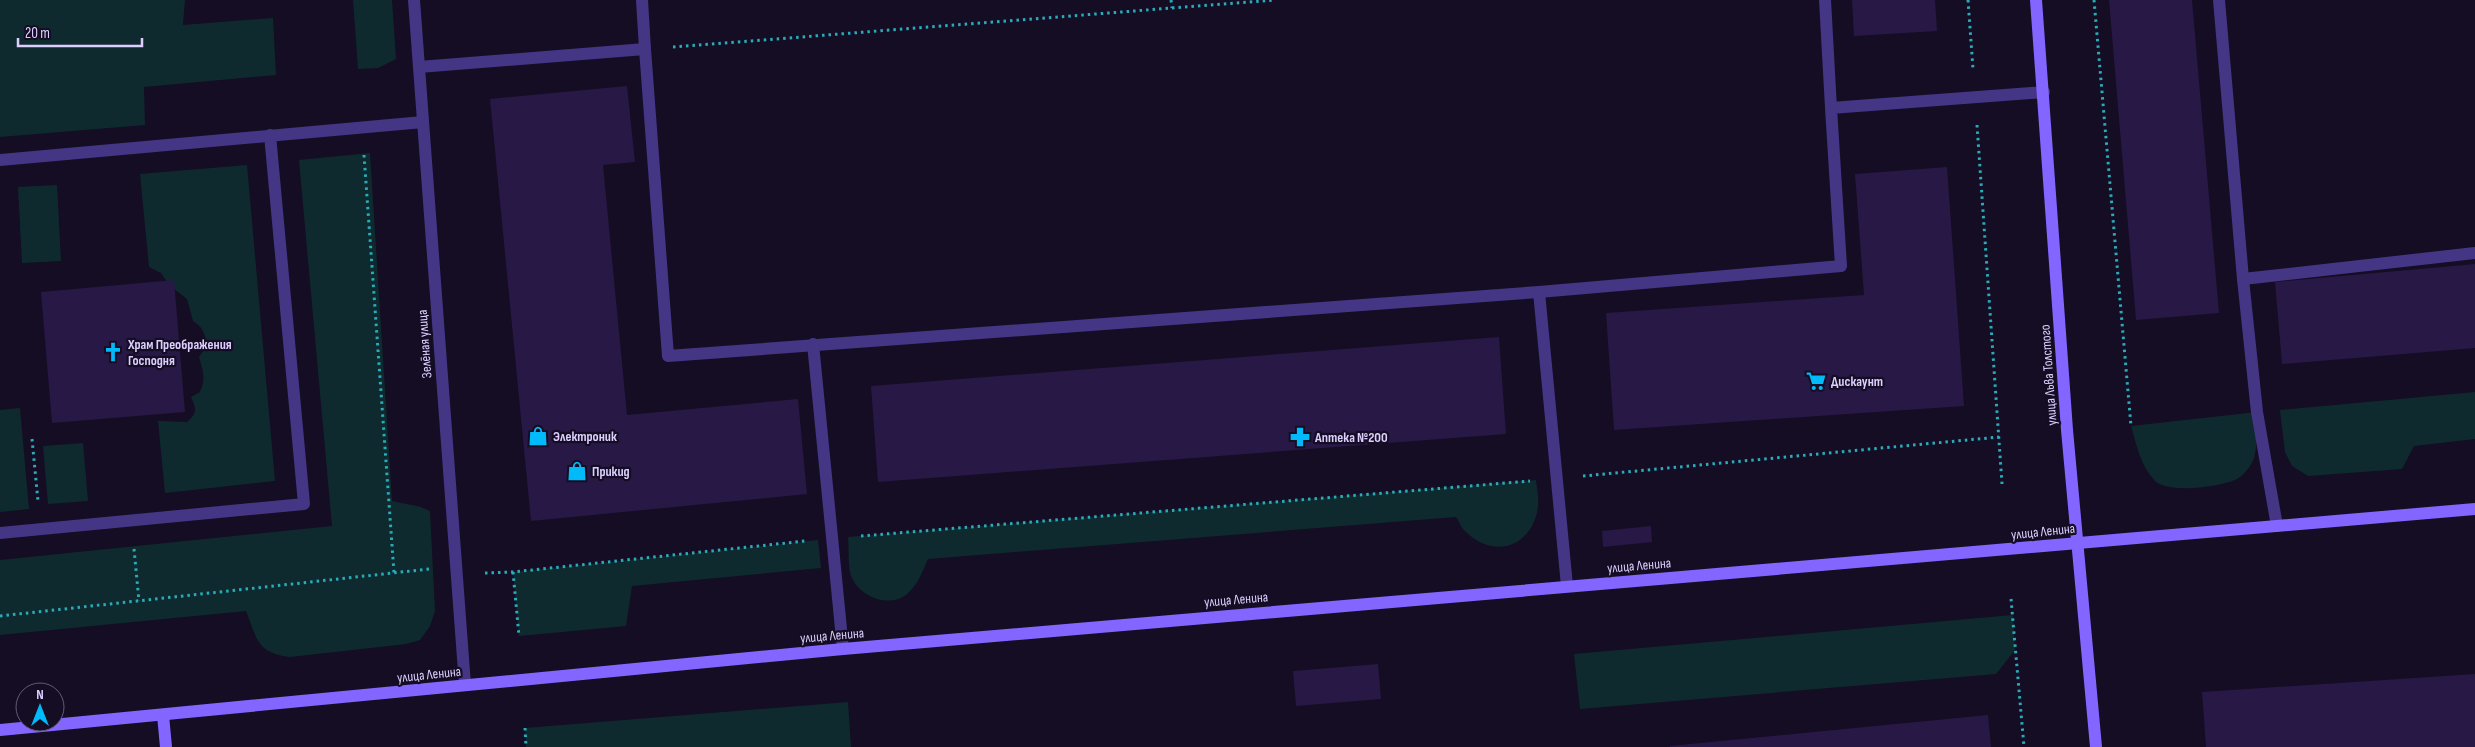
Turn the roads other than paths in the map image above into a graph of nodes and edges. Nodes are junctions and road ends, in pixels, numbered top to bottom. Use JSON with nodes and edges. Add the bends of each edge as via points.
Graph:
{"nodes":[{"id":1,"x":414,"y":0,"type":"edge"},
{"id":2,"x":642,"y":0,"type":"edge"},
{"id":3,"x":1825,"y":0,"type":"edge"},
{"id":4,"x":2036,"y":0,"type":"edge"},
{"id":5,"x":2219,"y":0,"type":"edge"},
{"id":6,"x":645,"y":49,"type":"junction"},
{"id":7,"x":419,"y":67,"type":"junction"},
{"id":8,"x":2044,"y":92,"type":"junction"},
{"id":9,"x":1831,"y":108,"type":"junction"},
{"id":10,"x":423,"y":122,"type":"junction"},
{"id":11,"x":270,"y":135,"type":"junction"},
{"id":12,"x":0,"y":160,"type":"edge"},
{"id":13,"x":2475,"y":253,"type":"edge"},
{"id":14,"x":2243,"y":278,"type":"junction"},
{"id":15,"x":1539,"y":292,"type":"junction"},
{"id":16,"x":813,"y":344,"type":"junction"},
{"id":17,"x":2475,"y":509,"type":"edge"},
{"id":18,"x":2277,"y":526,"type":"junction"},
{"id":19,"x":0,"y":533,"type":"edge"},
{"id":20,"x":2077,"y":542,"type":"junction"},
{"id":21,"x":1567,"y":586,"type":"junction"},
{"id":22,"x":843,"y":648,"type":"junction"},
{"id":23,"x":465,"y":685,"type":"junction"},
{"id":24,"x":163,"y":715,"type":"junction"},
{"id":25,"x":0,"y":730,"type":"edge"},
{"id":26,"x":166,"y":747,"type":"edge"},
{"id":27,"x":2096,"y":747,"type":"edge"}],
"edges":[{"from":1,"to":7,"type":"street","name":"Зелёная улица"},
{"from":2,"to":6,"type":"street"},
{"from":3,"to":9,"type":"street"},
{"from":4,"to":8,"type":"main road","name":"улица Льва Толстого"},
{"from":5,"to":14,"type":"street"},
{"from":6,"to":7,"type":"street"},
{"from":6,"to":16,"type":"street","via":[[668,356]]},
{"from":7,"to":10,"type":"street","name":"Зелёная улица"},
{"from":8,"to":9,"type":"street"},
{"from":8,"to":20,"type":"main road","name":"улица Льва Толстого"},
{"from":9,"to":15,"type":"street","via":[[1842,266]]},
{"from":10,"to":11,"type":"street"},
{"from":10,"to":23,"type":"street","name":"Зелёная улица"},
{"from":11,"to":12,"type":"street"},
{"from":11,"to":19,"type":"street","via":[[304,504]]},
{"from":13,"to":14,"type":"street"},
{"from":14,"to":18,"type":"street","via":[[2257,412]]},
{"from":15,"to":16,"type":"street"},
{"from":15,"to":21,"type":"street"},
{"from":16,"to":22,"type":"street"},
{"from":17,"to":18,"type":"main road","name":"улица Ленина"},
{"from":18,"to":20,"type":"main road","name":"улица Ленина"},
{"from":20,"to":21,"type":"main road","name":"улица Ленина"},
{"from":20,"to":27,"type":"main road","name":"улица Льва Толстого"},
{"from":21,"to":22,"type":"main road","name":"улица Ленина"},
{"from":22,"to":23,"type":"main road","name":"улица Ленина"},
{"from":23,"to":24,"type":"main road","name":"улица Ленина"},
{"from":24,"to":25,"type":"main road","name":"улица Ленина"},
{"from":24,"to":26,"type":"main road"}]}
